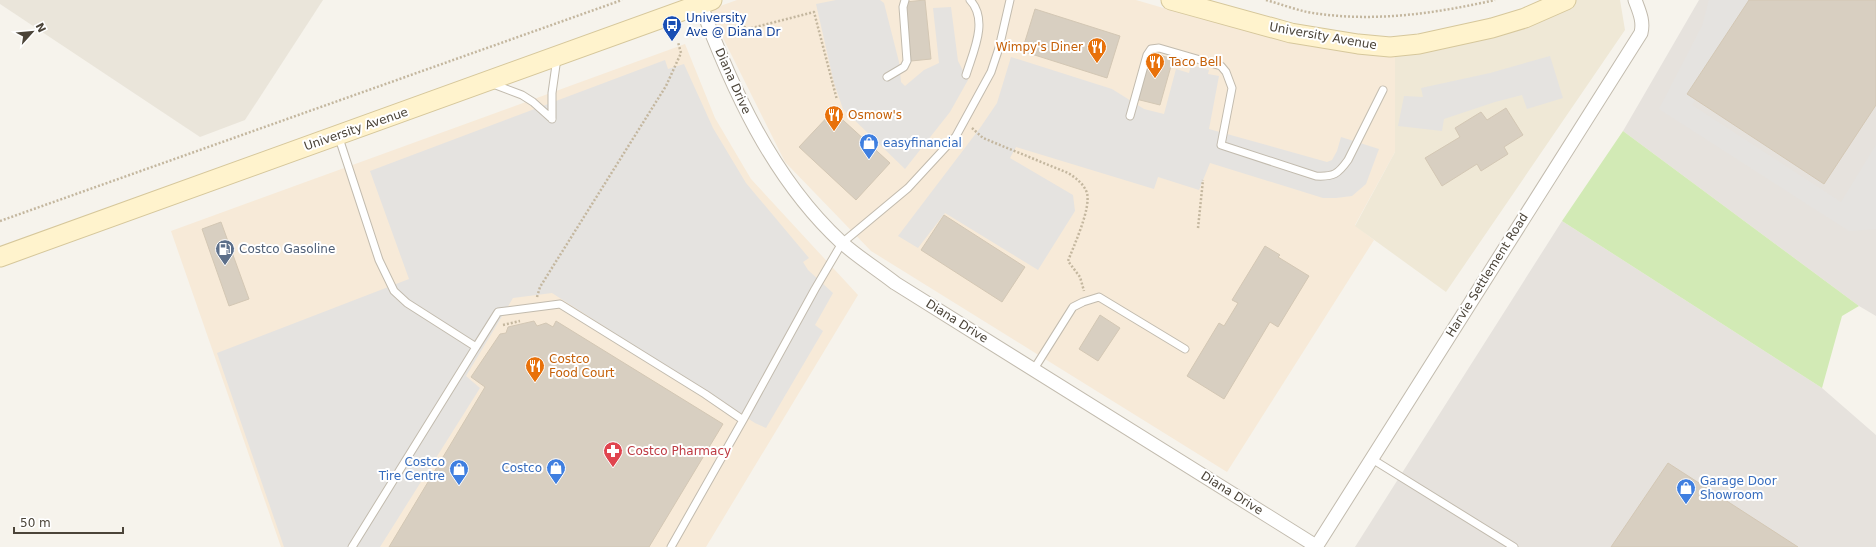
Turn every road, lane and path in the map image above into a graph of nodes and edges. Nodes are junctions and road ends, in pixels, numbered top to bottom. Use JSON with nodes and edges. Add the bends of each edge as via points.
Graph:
{"nodes":[{"id":1,"x":622,"y":0,"type":"edge"},
{"id":2,"x":905,"y":0,"type":"edge"},
{"id":3,"x":970,"y":0,"type":"edge"},
{"id":4,"x":1010,"y":0,"type":"edge"},
{"id":5,"x":1171,"y":0,"type":"edge"},
{"id":6,"x":1266,"y":0,"type":"edge"},
{"id":7,"x":1495,"y":0,"type":"edge"},
{"id":8,"x":1566,"y":0,"type":"edge"},
{"id":9,"x":1635,"y":0,"type":"edge"},
{"id":10,"x":704,"y":1,"type":"edge"},
{"id":11,"x":738,"y":21,"type":"dead end"},
{"id":12,"x":678,"y":42,"type":"dead end"},
{"id":13,"x":557,"y":56,"type":"junction"},
{"id":14,"x":966,"y":75,"type":"dead end"},
{"id":15,"x":887,"y":78,"type":"dead end"},
{"id":16,"x":489,"y":82,"type":"junction"},
{"id":17,"x":1383,"y":90,"type":"dead end"},
{"id":18,"x":837,"y":100,"type":"dead end"},
{"id":19,"x":1130,"y":116,"type":"dead end"},
{"id":20,"x":964,"y":122,"type":"junction"},
{"id":21,"x":338,"y":135,"type":"junction"},
{"id":22,"x":1203,"y":180,"type":"dead end"},
{"id":23,"x":0,"y":221,"type":"edge"},
{"id":24,"x":1198,"y":228,"type":"dead end"},
{"id":25,"x":842,"y":243,"type":"junction"},
{"id":26,"x":0,"y":257,"type":"edge"},
{"id":27,"x":1086,"y":301,"type":"junction"},
{"id":28,"x":538,"y":307,"type":"junction"},
{"id":29,"x":527,"y":320,"type":"dead end"},
{"id":30,"x":520,"y":324,"type":"dead end"},
{"id":31,"x":476,"y":347,"type":"junction"},
{"id":32,"x":1185,"y":349,"type":"dead end"},
{"id":33,"x":1034,"y":369,"type":"junction"},
{"id":34,"x":743,"y":420,"type":"junction"},
{"id":35,"x":1372,"y":459,"type":"junction"},
{"id":36,"x":352,"y":547,"type":"edge"},
{"id":37,"x":671,"y":547,"type":"edge"},
{"id":38,"x":1316,"y":547,"type":"edge"},
{"id":39,"x":1514,"y":547,"type":"edge"}],
"edges":[{"from":1,"to":23,"type":"path"},
{"from":2,"to":15,"type":"lane","via":[[903,7],[907,60],[904,67]]},
{"from":3,"to":14,"type":"lane","via":[[980,17]]},
{"from":4,"to":20,"type":"lane","via":[[991,72]]},
{"from":5,"to":8,"type":"street","name":"University Avenue","via":[[1291,33],[1390,47],[1419,44],[1492,28],[1525,18]]},
{"from":6,"to":7,"type":"path","via":[[1307,12],[1357,17],[1406,16]]},
{"from":9,"to":35,"type":"street","name":"Harvie Settlement Road","via":[[1642,18],[1641,33]]},
{"from":10,"to":13,"type":"street","name":"University Avenue"},
{"from":10,"to":25,"type":"street","name":"Diana Drive","via":[[746,111],[770,153],[804,201]]},
{"from":11,"to":18,"type":"path","via":[[748,28],[814,12]]},
{"from":12,"to":28,"type":"path","via":[[681,53],[679,61],[666,86],[540,287],[537,295]]},
{"from":13,"to":16,"type":"street","name":"University Avenue"},
{"from":13,"to":16,"type":"lane","via":[[552,93],[552,119],[534,102]]},
{"from":16,"to":21,"type":"street","name":"University Avenue"},
{"from":17,"to":19,"type":"lane","via":[[1348,160],[1334,175],[1316,176],[1221,145],[1232,88],[1230,78],[1221,66],[1158,48],[1151,49],[1147,55]]},
{"from":20,"to":25,"type":"lane","via":[[949,144],[908,188]]},
{"from":20,"to":27,"type":"path","via":[[983,138],[1068,173],[1084,187],[1087,205],[1068,262],[1080,277]]},
{"from":21,"to":26,"type":"street","name":"University Avenue"},
{"from":21,"to":31,"type":"lane","via":[[379,260],[394,291],[407,303]]},
{"from":22,"to":24,"type":"path"},
{"from":25,"to":33,"type":"street","name":"Diana Drive","via":[[895,283]]},
{"from":25,"to":34,"type":"lane"},
{"from":27,"to":32,"type":"lane","via":[[1099,297]]},
{"from":27,"to":33,"type":"lane","via":[[1073,307]]},
{"from":28,"to":31,"type":"lane","via":[[498,312]]},
{"from":28,"to":34,"type":"lane","via":[[560,304]]},
{"from":29,"to":30,"type":"path"},
{"from":31,"to":36,"type":"lane"},
{"from":33,"to":38,"type":"street","name":"Diana Drive"},
{"from":34,"to":37,"type":"lane"},
{"from":35,"to":38,"type":"street","name":"Harvie Settlement Road"},
{"from":35,"to":39,"type":"lane"}]}
